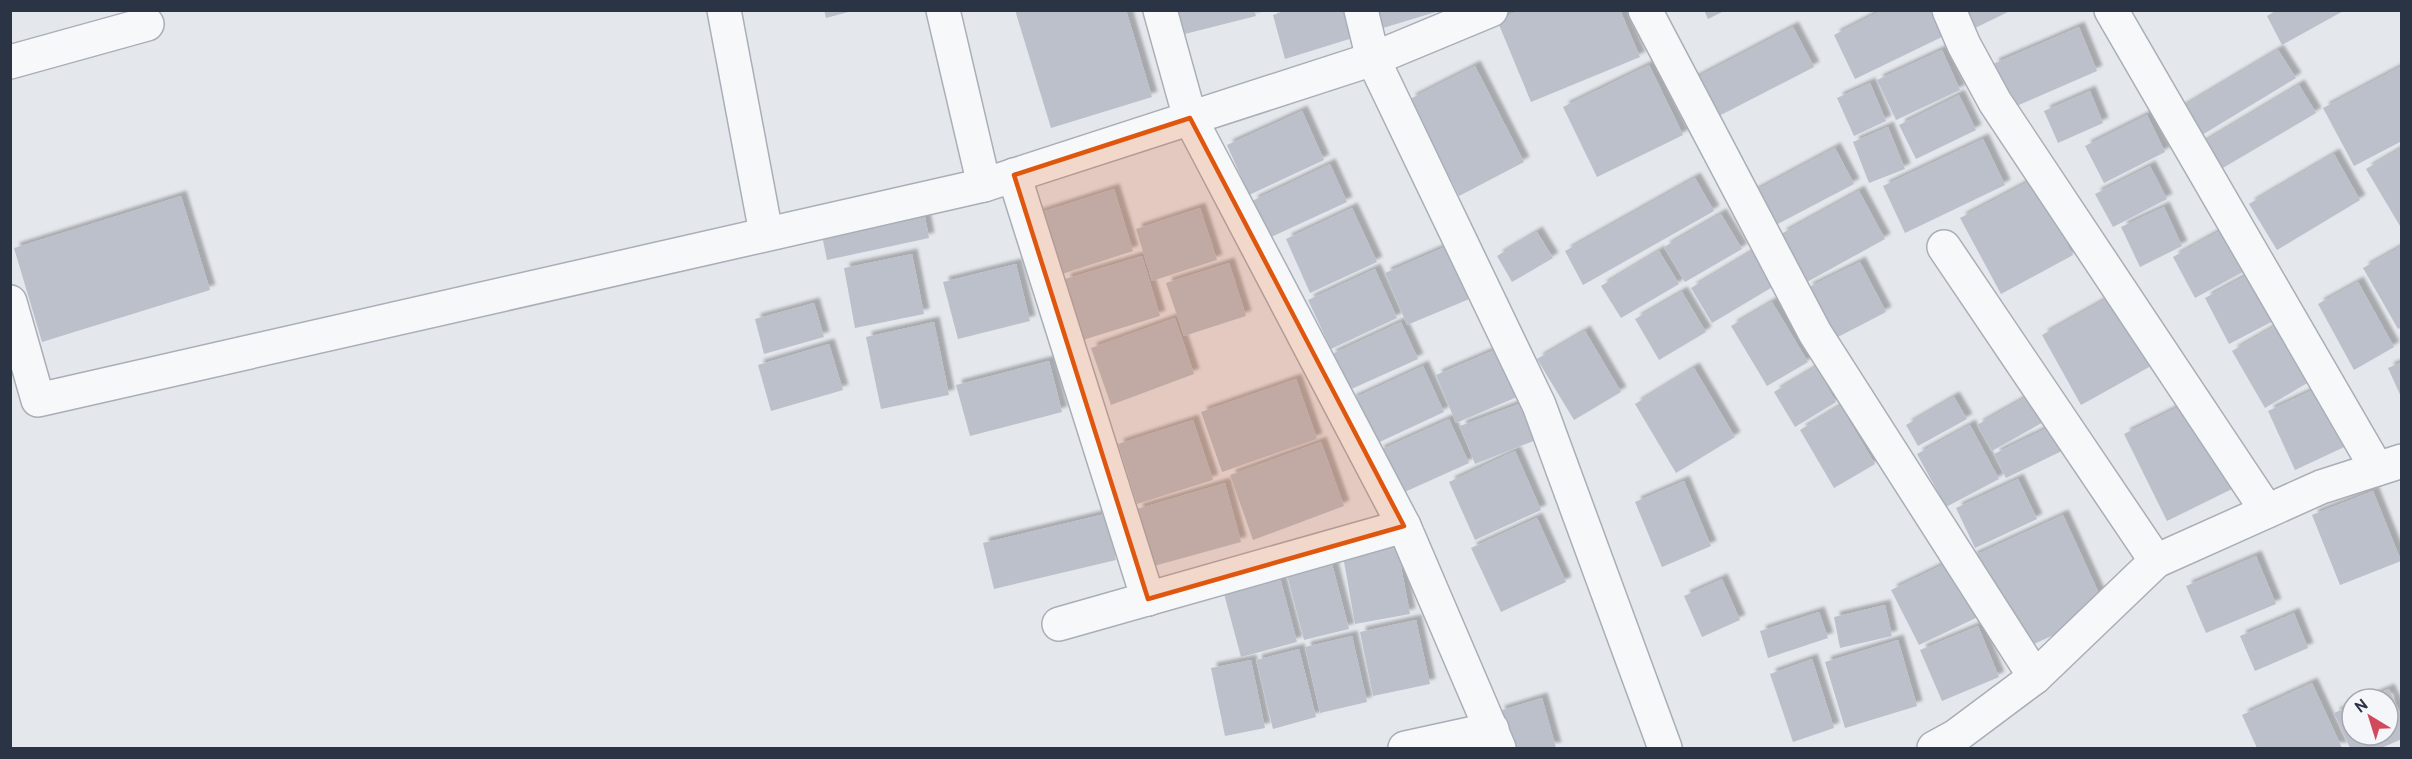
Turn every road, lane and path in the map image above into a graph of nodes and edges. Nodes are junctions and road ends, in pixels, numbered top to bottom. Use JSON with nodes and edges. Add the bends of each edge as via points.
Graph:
{"nodes":[{"id":1,"x":724,"y":10,"type":"edge"},
{"id":2,"x":943,"y":10,"type":"edge"},
{"id":3,"x":1160,"y":10,"type":"edge"},
{"id":4,"x":1361,"y":10,"type":"edge"},
{"id":5,"x":1491,"y":10,"type":"edge"},
{"id":6,"x":1645,"y":10,"type":"edge"},
{"id":7,"x":1949,"y":10,"type":"edge"},
{"id":8,"x":2111,"y":10,"type":"edge"},
{"id":9,"x":147,"y":24,"type":"dead end"},
{"id":10,"x":1373,"y":59,"type":"junction"},
{"id":11,"x":10,"y":62,"type":"edge"},
{"id":12,"x":1190,"y":118,"type":"junction"},
{"id":13,"x":999,"y":180,"type":"junction"},
{"id":14,"x":766,"y":233,"type":"junction"},
{"id":15,"x":1944,"y":247,"type":"dead end"},
{"id":16,"x":10,"y":302,"type":"edge"},
{"id":17,"x":2389,"y":465,"type":"edge"},
{"id":18,"x":2267,"y":511,"type":"junction"},
{"id":19,"x":1404,"y":526,"type":"junction"},
{"id":20,"x":2156,"y":561,"type":"junction"},
{"id":21,"x":1148,"y":599,"type":"junction"},
{"id":22,"x":1059,"y":624,"type":"dead end"},
{"id":23,"x":2035,"y":677,"type":"junction"},
{"id":24,"x":1495,"y":739,"type":"edge"},
{"id":25,"x":1405,"y":748,"type":"edge"},
{"id":26,"x":1665,"y":748,"type":"edge"},
{"id":27,"x":1934,"y":748,"type":"edge"}],
"edges":[{"from":1,"to":14,"type":"street"},
{"from":2,"to":13,"type":"street"},
{"from":3,"to":12,"type":"street"},
{"from":4,"to":10,"type":"street"},
{"from":5,"to":10,"type":"street"},
{"from":6,"to":23,"type":"street","via":[[1815,333]]},
{"from":7,"to":18,"type":"street","via":[[1995,102]]},
{"from":8,"to":17,"type":"street"},
{"from":9,"to":11,"type":"street"},
{"from":10,"to":12,"type":"street"},
{"from":10,"to":26,"type":"street","via":[[1539,405]]},
{"from":12,"to":13,"type":"street"},
{"from":12,"to":19,"type":"street"},
{"from":13,"to":14,"type":"street"},
{"from":13,"to":21,"type":"street"},
{"from":14,"to":16,"type":"street","via":[[38,400]]},
{"from":15,"to":20,"type":"street"},
{"from":17,"to":18,"type":"street","via":[[2321,487]]},
{"from":18,"to":20,"type":"street"},
{"from":19,"to":21,"type":"street"},
{"from":19,"to":24,"type":"street"},
{"from":20,"to":23,"type":"street"},
{"from":21,"to":22,"type":"street"},
{"from":23,"to":27,"type":"street"},
{"from":24,"to":25,"type":"street"}]}
